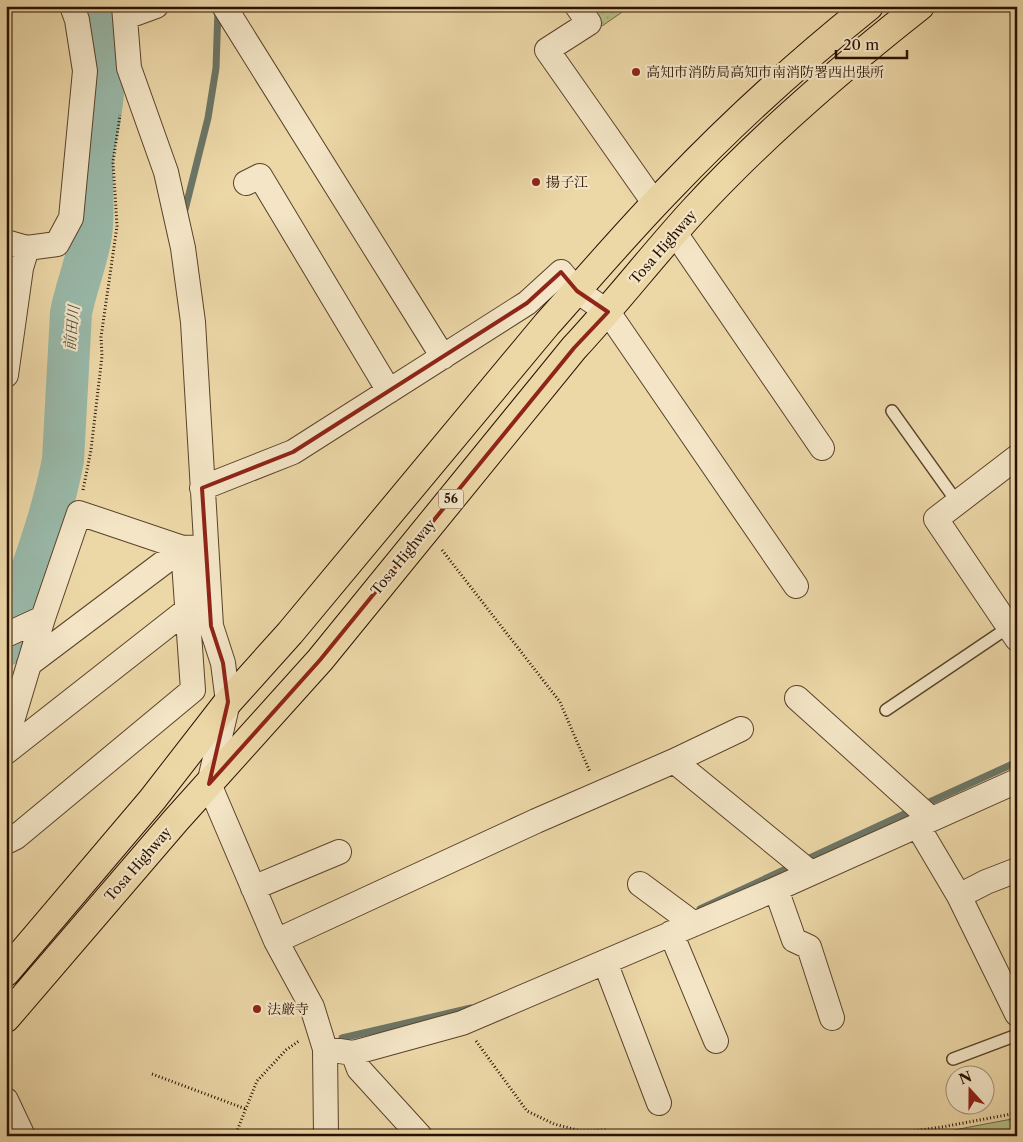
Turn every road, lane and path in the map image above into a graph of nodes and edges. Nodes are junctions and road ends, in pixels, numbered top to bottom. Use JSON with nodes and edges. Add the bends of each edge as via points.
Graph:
{"nodes":[{"id":1,"x":72,"y":6,"type":"edge"},
{"id":2,"x":156,"y":6,"type":"edge"},
{"id":3,"x":224,"y":6,"type":"edge"},
{"id":4,"x":577,"y":6,"type":"edge"},
{"id":5,"x":870,"y":6,"type":"edge"},
{"id":6,"x":920,"y":6,"type":"edge"},
{"id":7,"x":125,"y":12,"type":"edge"},
{"id":8,"x":120,"y":113,"type":"dead end"},
{"id":9,"x":246,"y":183,"type":"dead end"},
{"id":10,"x":655,"y":204,"type":"junction"},
{"id":11,"x":674,"y":233,"type":"junction"},
{"id":12,"x":17,"y":245,"type":"edge"},
{"id":13,"x":576,"y":291,"type":"junction"},
{"id":14,"x":608,"y":312,"type":"junction"},
{"id":15,"x":443,"y":356,"type":"junction"},
{"id":16,"x":6,"y":375,"type":"edge"},
{"id":17,"x":389,"y":391,"type":"junction"},
{"id":18,"x":892,"y":411,"type":"dead end"},
{"id":19,"x":822,"y":448,"type":"dead end"},
{"id":20,"x":1017,"y":457,"type":"edge"},
{"id":21,"x":202,"y":488,"type":"junction"},
{"id":22,"x":957,"y":502,"type":"junction"},
{"id":23,"x":79,"y":514,"type":"junction"},
{"id":24,"x":437,"y":543,"type":"dead end"},
{"id":25,"x":194,"y":547,"type":"junction"},
{"id":26,"x":796,"y":586,"type":"dead end"},
{"id":27,"x":187,"y":610,"type":"junction"},
{"id":28,"x":38,"y":620,"type":"junction"},
{"id":29,"x":1011,"y":623,"type":"edge"},
{"id":30,"x":6,"y":635,"type":"edge"},
{"id":31,"x":29,"y":664,"type":"junction"},
{"id":32,"x":797,"y":698,"type":"dead end"},
{"id":33,"x":228,"y":702,"type":"junction"},
{"id":34,"x":886,"y":710,"type":"dead end"},
{"id":35,"x":741,"y":729,"type":"dead end"},
{"id":36,"x":6,"y":741,"type":"edge"},
{"id":37,"x":6,"y":752,"type":"edge"},
{"id":38,"x":674,"y":761,"type":"junction"},
{"id":39,"x":1017,"y":781,"type":"edge"},
{"id":40,"x":209,"y":784,"type":"junction"},
{"id":41,"x":600,"y":794,"type":"junction"},
{"id":42,"x":921,"y":815,"type":"junction"},
{"id":43,"x":6,"y":842,"type":"edge"},
{"id":44,"x":339,"y":852,"type":"dead end"},
{"id":45,"x":803,"y":866,"type":"junction"},
{"id":46,"x":1017,"y":870,"type":"edge"},
{"id":47,"x":640,"y":884,"type":"dead end"},
{"id":48,"x":253,"y":888,"type":"junction"},
{"id":49,"x":776,"y":889,"type":"junction"},
{"id":50,"x":959,"y":896,"type":"junction"},
{"id":51,"x":684,"y":923,"type":"junction"},
{"id":52,"x":276,"y":941,"type":"junction"},
{"id":53,"x":605,"y":962,"type":"junction"},
{"id":54,"x":6,"y":972,"type":"edge"},
{"id":55,"x":1016,"y":1009,"type":"edge"},
{"id":56,"x":6,"y":1018,"type":"edge"},
{"id":57,"x":832,"y":1018,"type":"dead end"},
{"id":58,"x":462,"y":1023,"type":"junction"},
{"id":59,"x":1017,"y":1035,"type":"edge"},
{"id":60,"x":322,"y":1039,"type":"junction"},
{"id":61,"x":716,"y":1041,"type":"dead end"},
{"id":62,"x":354,"y":1053,"type":"junction"},
{"id":63,"x":953,"y":1059,"type":"dead end"},
{"id":64,"x":152,"y":1074,"type":"dead end"},
{"id":65,"x":6,"y":1100,"type":"edge"},
{"id":66,"x":659,"y":1103,"type":"dead end"},
{"id":67,"x":246,"y":1108,"type":"junction"},
{"id":68,"x":1017,"y":1112,"type":"edge"},
{"id":69,"x":23,"y":1136,"type":"edge"},
{"id":70,"x":235,"y":1136,"type":"edge"},
{"id":71,"x":326,"y":1136,"type":"edge"},
{"id":72,"x":420,"y":1136,"type":"edge"},
{"id":73,"x":609,"y":1136,"type":"edge"},
{"id":74,"x":876,"y":1136,"type":"edge"}],
"edges":[{"from":1,"to":12,"type":"street","via":[[85,71],[71,218],[57,244]]},
{"from":2,"to":7,"type":"street"},
{"from":3,"to":15,"type":"street"},
{"from":4,"to":10,"type":"street","via":[[589,23],[548,50]]},
{"from":5,"to":10,"type":"highway","via":[[830,37],[740,119]]},
{"from":6,"to":11,"type":"highway","name":"Tosa Highway","number":"56","via":[[852,60],[764,138]]},
{"from":7,"to":21,"type":"street","via":[[129,68],[166,172],[183,248],[193,322]]},
{"from":8,"to":23,"type":"path","via":[[113,162],[117,226],[101,337],[102,356],[92,441]]},
{"from":9,"to":17,"type":"street","via":[[260,176]]},
{"from":10,"to":13,"type":"highway"},
{"from":11,"to":14,"type":"highway","name":"Tosa Highway","number":"56"},
{"from":11,"to":19,"type":"street"},
{"from":12,"to":16,"type":"street","via":[[21,268]]},
{"from":13,"to":14,"type":"street"},
{"from":13,"to":15,"type":"street","via":[[561,272],[527,303]]},
{"from":13,"to":33,"type":"highway"},
{"from":14,"to":26,"type":"street"},
{"from":14,"to":40,"type":"highway","name":"Tosa Highway","number":"56","via":[[574,348],[320,660]]},
{"from":15,"to":17,"type":"street"},
{"from":17,"to":21,"type":"street","via":[[293,452]]},
{"from":18,"to":22,"type":"lane"},
{"from":20,"to":22,"type":"street"},
{"from":21,"to":25,"type":"street"},
{"from":22,"to":29,"type":"street","via":[[936,519]]},
{"from":23,"to":25,"type":"street"},
{"from":23,"to":28,"type":"street"},
{"from":24,"to":41,"type":"path","via":[[560,702]]},
{"from":25,"to":27,"type":"street"},
{"from":25,"to":31,"type":"street"},
{"from":25,"to":33,"type":"street","via":[[211,626],[223,664]]},
{"from":27,"to":37,"type":"street"},
{"from":27,"to":43,"type":"street","via":[[193,690]]},
{"from":28,"to":30,"type":"street"},
{"from":28,"to":31,"type":"street"},
{"from":29,"to":34,"type":"lane"},
{"from":31,"to":36,"type":"street"},
{"from":32,"to":42,"type":"street"},
{"from":33,"to":40,"type":"street"},
{"from":33,"to":54,"type":"highway","via":[[152,800]]},
{"from":35,"to":38,"type":"street"},
{"from":38,"to":41,"type":"street"},
{"from":38,"to":45,"type":"street"},
{"from":39,"to":42,"type":"street"},
{"from":40,"to":48,"type":"street"},
{"from":40,"to":56,"type":"highway","name":"Tosa Highway","number":"56"},
{"from":41,"to":52,"type":"street"},
{"from":42,"to":45,"type":"street"},
{"from":42,"to":50,"type":"street"},
{"from":44,"to":48,"type":"street"},
{"from":45,"to":49,"type":"street"},
{"from":46,"to":50,"type":"street"},
{"from":47,"to":51,"type":"street"},
{"from":48,"to":52,"type":"street"},
{"from":49,"to":51,"type":"street"},
{"from":49,"to":57,"type":"street","via":[[794,940],[809,947]]},
{"from":50,"to":55,"type":"street"},
{"from":51,"to":53,"type":"street"},
{"from":51,"to":61,"type":"street"},
{"from":52,"to":60,"type":"street","via":[[312,1008]]},
{"from":53,"to":58,"type":"street"},
{"from":53,"to":66,"type":"street"},
{"from":58,"to":62,"type":"street"},
{"from":58,"to":73,"type":"path","via":[[527,1110],[554,1124],[581,1131],[607,1130]]},
{"from":59,"to":63,"type":"lane"},
{"from":60,"to":62,"type":"street"},
{"from":60,"to":67,"type":"path","via":[[286,1050],[258,1080]]},
{"from":60,"to":71,"type":"street"},
{"from":62,"to":72,"type":"street","via":[[359,1068]]},
{"from":64,"to":67,"type":"path"},
{"from":65,"to":69,"type":"street"},
{"from":67,"to":70,"type":"path"},
{"from":68,"to":74,"type":"path"}]}
